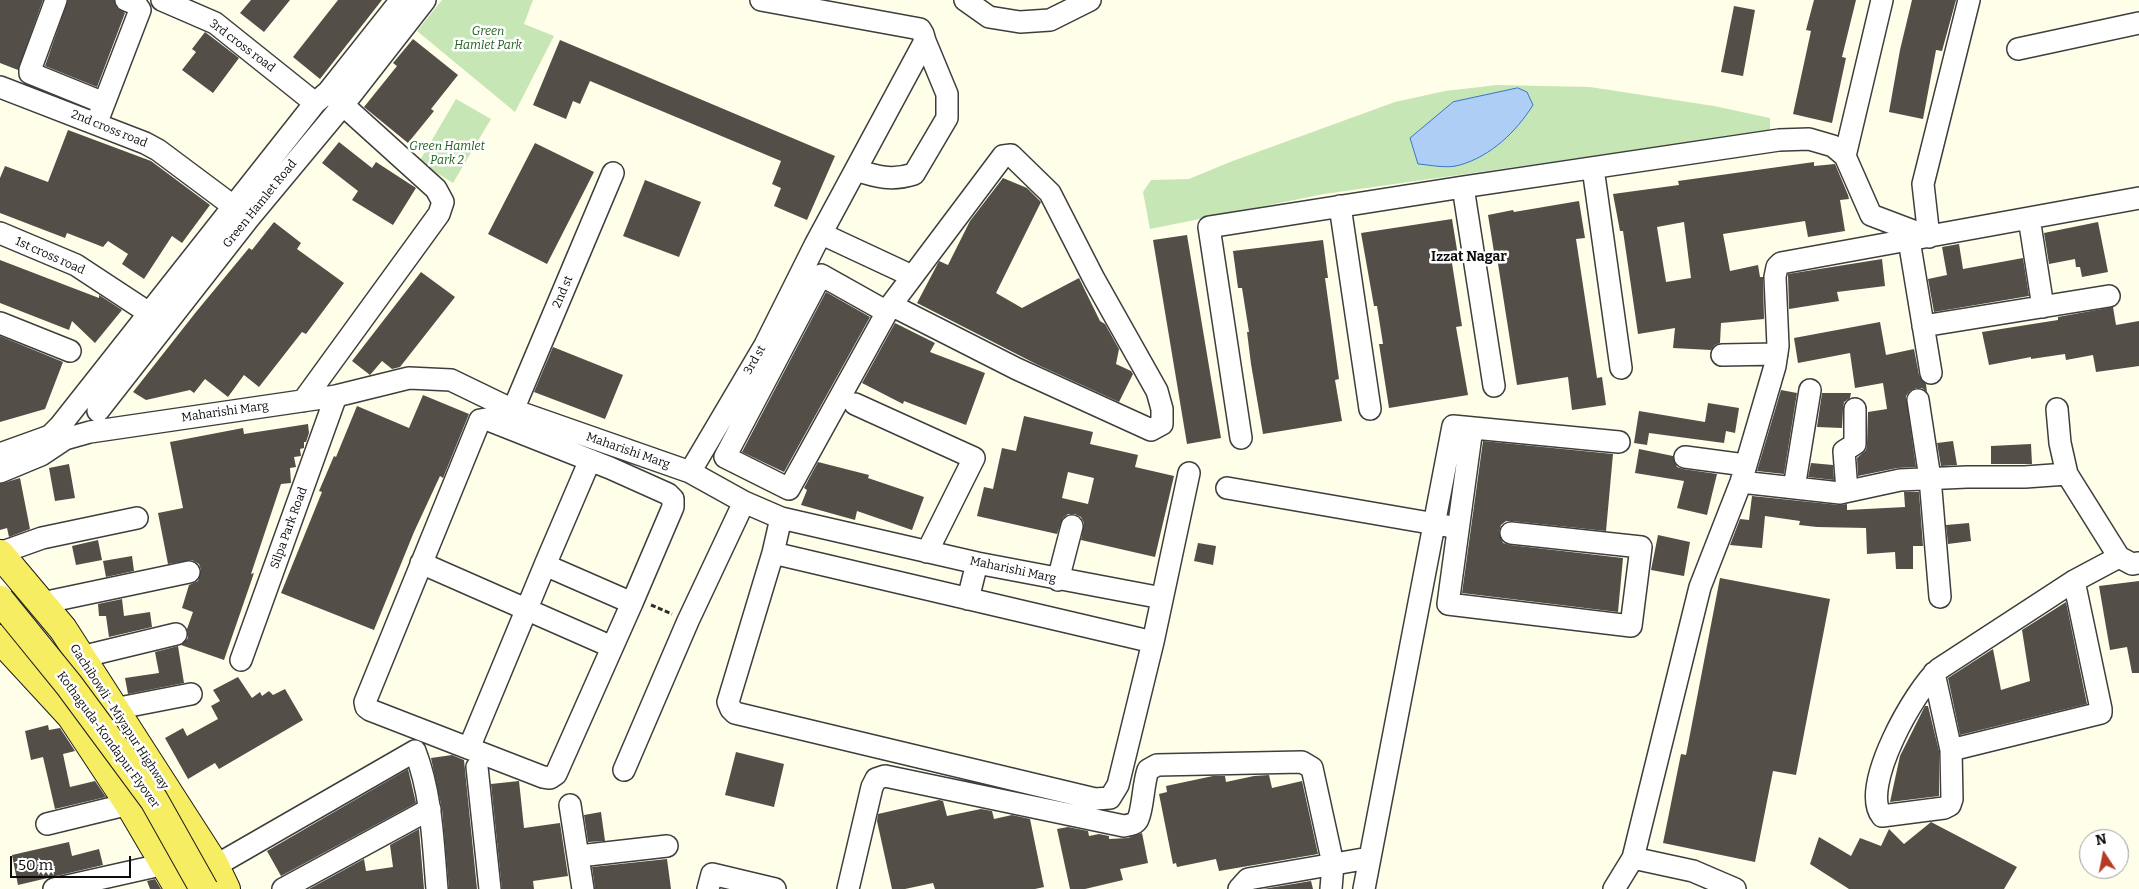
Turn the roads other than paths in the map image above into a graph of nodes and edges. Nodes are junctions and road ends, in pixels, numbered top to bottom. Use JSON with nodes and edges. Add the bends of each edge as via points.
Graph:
{"nodes":[{"id":1,"x":56,"y":0,"type":"edge"},
{"id":2,"x":126,"y":0,"type":"edge"},
{"id":3,"x":400,"y":0,"type":"edge"},
{"id":4,"x":425,"y":0,"type":"edge"},
{"id":5,"x":761,"y":0,"type":"edge"},
{"id":6,"x":965,"y":0,"type":"edge"},
{"id":7,"x":1090,"y":0,"type":"edge"},
{"id":8,"x":1882,"y":0,"type":"edge"},
{"id":9,"x":1969,"y":0,"type":"edge"},
{"id":10,"x":166,"y":1,"type":"edge"},
{"id":11,"x":2139,"y":23,"type":"edge"},
{"id":12,"x":925,"y":41,"type":"junction"},
{"id":13,"x":2018,"y":49,"type":"dead end"},
{"id":14,"x":0,"y":87,"type":"edge"},
{"id":15,"x":329,"y":100,"type":"junction"},
{"id":16,"x":104,"y":102,"type":"junction"},
{"id":17,"x":96,"y":124,"type":"junction"},
{"id":18,"x":1845,"y":156,"type":"junction"},
{"id":19,"x":1593,"y":168,"type":"junction"},
{"id":20,"x":856,"y":170,"type":"junction"},
{"id":21,"x":613,"y":173,"type":"dead end"},
{"id":22,"x":1463,"y":187,"type":"junction"},
{"id":23,"x":2139,"y":198,"type":"edge"},
{"id":24,"x":234,"y":206,"type":"junction"},
{"id":25,"x":1340,"y":206,"type":"junction"},
{"id":26,"x":2029,"y":218,"type":"junction"},
{"id":27,"x":0,"y":233,"type":"edge"},
{"id":28,"x":1918,"y":238,"type":"junction"},
{"id":29,"x":818,"y":240,"type":"junction"},
{"id":30,"x":912,"y":276,"type":"junction"},
{"id":31,"x":2109,"y":296,"type":"dead end"},
{"id":32,"x":2043,"y":308,"type":"junction"},
{"id":33,"x":149,"y":312,"type":"junction"},
{"id":34,"x":0,"y":323,"type":"edge"},
{"id":35,"x":1923,"y":326,"type":"junction"},
{"id":36,"x":70,"y":351,"type":"dead end"},
{"id":37,"x":769,"y":354,"type":"junction"},
{"id":38,"x":1777,"y":354,"type":"junction"},
{"id":39,"x":1722,"y":355,"type":"dead end"},
{"id":40,"x":1621,"y":368,"type":"dead end"},
{"id":41,"x":1931,"y":373,"type":"dead end"},
{"id":42,"x":1494,"y":386,"type":"dead end"},
{"id":43,"x":1810,"y":390,"type":"dead end"},
{"id":44,"x":336,"y":396,"type":"junction"},
{"id":45,"x":1918,"y":400,"type":"dead end"},
{"id":46,"x":303,"y":401,"type":"junction"},
{"id":47,"x":855,"y":404,"type":"dead end"},
{"id":48,"x":1370,"y":409,"type":"dead end"},
{"id":49,"x":1855,"y":409,"type":"dead end"},
{"id":50,"x":2057,"y":409,"type":"dead end"},
{"id":51,"x":513,"y":410,"type":"junction"},
{"id":52,"x":92,"y":414,"type":"junction"},
{"id":53,"x":1463,"y":427,"type":"junction"},
{"id":54,"x":62,"y":433,"type":"junction"},
{"id":55,"x":1241,"y":438,"type":"dead end"},
{"id":56,"x":1619,"y":442,"type":"dead end"},
{"id":57,"x":616,"y":447,"type":"junction"},
{"id":58,"x":582,"y":450,"type":"junction"},
{"id":59,"x":0,"y":454,"type":"edge"},
{"id":60,"x":1685,"y":457,"type":"dead end"},
{"id":61,"x":610,"y":468,"type":"junction"},
{"id":62,"x":0,"y":472,"type":"edge"},
{"id":63,"x":690,"y":472,"type":"junction"},
{"id":64,"x":1189,"y":473,"type":"dead end"},
{"id":65,"x":1743,"y":474,"type":"junction"},
{"id":66,"x":2067,"y":474,"type":"junction"},
{"id":67,"x":1930,"y":478,"type":"junction"},
{"id":68,"x":1227,"y":488,"type":"dead end"},
{"id":69,"x":1794,"y":488,"type":"junction"},
{"id":70,"x":1847,"y":491,"type":"junction"},
{"id":71,"x":744,"y":502,"type":"junction"},
{"id":72,"x":137,"y":518,"type":"dead end"},
{"id":73,"x":781,"y":518,"type":"junction"},
{"id":74,"x":1440,"y":525,"type":"junction"},
{"id":75,"x":1072,"y":526,"type":"dead end"},
{"id":76,"x":1511,"y":533,"type":"dead end"},
{"id":77,"x":927,"y":552,"type":"junction"},
{"id":78,"x":773,"y":553,"type":"junction"},
{"id":79,"x":0,"y":554,"type":"edge"},
{"id":80,"x":2130,"y":562,"type":"edge"},
{"id":81,"x":421,"y":563,"type":"junction"},
{"id":82,"x":977,"y":563,"type":"junction"},
{"id":83,"x":545,"y":565,"type":"junction"},
{"id":84,"x":189,"y":572,"type":"dead end"},
{"id":85,"x":1058,"y":580,"type":"junction"},
{"id":86,"x":2083,"y":581,"type":"junction"},
{"id":87,"x":1940,"y":597,"type":"dead end"},
{"id":88,"x":968,"y":598,"type":"junction"},
{"id":89,"x":1162,"y":598,"type":"junction"},
{"id":90,"x":0,"y":600,"type":"edge"},
{"id":91,"x":633,"y":601,"type":"junction"},
{"id":92,"x":45,"y":607,"type":"junction"},
{"id":93,"x":526,"y":610,"type":"junction"},
{"id":94,"x":176,"y":634,"type":"dead end"},
{"id":95,"x":1,"y":640,"type":"edge"},
{"id":96,"x":1153,"y":642,"type":"junction"},
{"id":97,"x":612,"y":647,"type":"junction"},
{"id":98,"x":81,"y":657,"type":"junction"},
{"id":99,"x":241,"y":660,"type":"dead end"},
{"id":100,"x":1934,"y":673,"type":"junction"},
{"id":101,"x":191,"y":694,"type":"dead end"},
{"id":102,"x":112,"y":705,"type":"junction"},
{"id":103,"x":71,"y":716,"type":"junction"},
{"id":104,"x":1951,"y":750,"type":"junction"},
{"id":105,"x":473,"y":757,"type":"junction"},
{"id":106,"x":624,"y":770,"type":"dead end"},
{"id":107,"x":128,"y":804,"type":"junction"},
{"id":108,"x":570,"y":805,"type":"dead end"},
{"id":109,"x":430,"y":809,"type":"junction"},
{"id":110,"x":48,"y":824,"type":"dead end"},
{"id":111,"x":667,"y":846,"type":"dead end"},
{"id":112,"x":1370,"y":851,"type":"junction"},
{"id":113,"x":579,"y":856,"type":"junction"},
{"id":114,"x":1331,"y":857,"type":"junction"},
{"id":115,"x":1633,"y":858,"type":"junction"},
{"id":116,"x":165,"y":864,"type":"junction"},
{"id":117,"x":215,"y":881,"type":"edge"},
{"id":118,"x":54,"y":889,"type":"edge"},
{"id":119,"x":179,"y":889,"type":"edge"},
{"id":120,"x":284,"y":889,"type":"edge"},
{"id":121,"x":437,"y":889,"type":"edge"},
{"id":122,"x":490,"y":889,"type":"edge"},
{"id":123,"x":583,"y":889,"type":"edge"},
{"id":124,"x":708,"y":889,"type":"edge"},
{"id":125,"x":775,"y":889,"type":"edge"},
{"id":126,"x":848,"y":889,"type":"edge"},
{"id":127,"x":1239,"y":889,"type":"edge"},
{"id":128,"x":1332,"y":889,"type":"edge"},
{"id":129,"x":1364,"y":889,"type":"edge"},
{"id":130,"x":1614,"y":889,"type":"edge"},
{"id":131,"x":1735,"y":889,"type":"edge"}],
"edges":[{"from":1,"to":16,"type":"street","via":[[30,73]]},
{"from":2,"to":16,"type":"street","via":[[136,4],[140,10]]},
{"from":3,"to":15,"type":"street","name":"Green Hamlet Road"},
{"from":4,"to":15,"type":"street","name":"Green Hamlet Road"},
{"from":5,"to":12,"type":"street","via":[[920,29]]},
{"from":6,"to":7,"type":"street","via":[[989,17],[1020,22],[1050,20]]},
{"from":8,"to":18,"type":"street"},
{"from":9,"to":28,"type":"street","via":[[1923,184]]},
{"from":10,"to":15,"type":"street","name":"3rd cross road","via":[[215,23]]},
{"from":11,"to":13,"type":"street"},
{"from":12,"to":20,"type":"street","name":"3rd st"},
{"from":12,"to":20,"type":"street","via":[[947,94],[947,118],[914,174],[894,179],[878,178]]},
{"from":14,"to":17,"type":"street","name":"2nd cross road"},
{"from":15,"to":24,"type":"street","name":"Green Hamlet Road"},
{"from":15,"to":46,"type":"street","name":"3rd cross road","via":[[436,189],[443,202],[439,214]]},
{"from":15,"to":52,"type":"street","name":"Green Hamlet Road","via":[[248,218]]},
{"from":16,"to":17,"type":"street"},
{"from":17,"to":24,"type":"street","name":"2nd cross road","via":[[158,150]]},
{"from":18,"to":19,"type":"street","via":[[1833,146],[1809,139],[1780,140]]},
{"from":18,"to":28,"type":"street","via":[[1871,215]]},
{"from":19,"to":22,"type":"street"},
{"from":19,"to":40,"type":"street"},
{"from":20,"to":29,"type":"street","name":"3rd st"},
{"from":21,"to":51,"type":"street","name":"2nd st"},
{"from":22,"to":25,"type":"street"},
{"from":22,"to":42,"type":"street"},
{"from":23,"to":26,"type":"street"},
{"from":24,"to":33,"type":"street","name":"Green Hamlet Road"},
{"from":25,"to":48,"type":"street"},
{"from":25,"to":55,"type":"street","via":[[1210,227]]},
{"from":26,"to":28,"type":"street"},
{"from":26,"to":32,"type":"street"},
{"from":27,"to":33,"type":"street","name":"1st cross road","via":[[76,265]]},
{"from":28,"to":35,"type":"street"},
{"from":28,"to":38,"type":"street","via":[[1781,263],[1776,267]]},
{"from":29,"to":30,"type":"street"},
{"from":29,"to":37,"type":"street","name":"3rd st"},
{"from":30,"to":30,"type":"street","via":[[891,305],[1152,430],[1162,424],[1157,391],[1050,193],[1011,155],[1003,156]]},
{"from":31,"to":32,"type":"street"},
{"from":32,"to":35,"type":"street"},
{"from":33,"to":52,"type":"street","name":"Green Hamlet Road"},
{"from":34,"to":36,"type":"street"},
{"from":35,"to":41,"type":"street"},
{"from":37,"to":37,"type":"street","via":[[820,275],[887,312],[789,490],[725,457]]},
{"from":37,"to":63,"type":"street","name":"3rd st"},
{"from":38,"to":39,"type":"street"},
{"from":38,"to":65,"type":"street"},
{"from":43,"to":69,"type":"street"},
{"from":44,"to":46,"type":"street","name":"Maharishi Marg"},
{"from":44,"to":51,"type":"street","name":"Maharishi Marg","via":[[409,378],[450,380]]},
{"from":44,"to":99,"type":"street","name":"Silpa Park Road"},
{"from":45,"to":67,"type":"street"},
{"from":46,"to":52,"type":"street","name":"Maharishi Marg"},
{"from":47,"to":77,"type":"street","via":[[974,458]]},
{"from":49,"to":70,"type":"street","via":[[1855,444],[1844,451]]},
{"from":50,"to":66,"type":"street"},
{"from":51,"to":58,"type":"street","name":"Maharishi Marg"},
{"from":52,"to":54,"type":"street"},
{"from":52,"to":54,"type":"street","name":"Maharishi Marg"},
{"from":53,"to":56,"type":"street"},
{"from":53,"to":74,"type":"street"},
{"from":53,"to":76,"type":"street","via":[[1448,604],[1632,626],[1641,547]]},
{"from":54,"to":59,"type":"street"},
{"from":54,"to":62,"type":"street","via":[[40,455]]},
{"from":57,"to":58,"type":"street","name":"Maharishi Marg"},
{"from":57,"to":61,"type":"street"},
{"from":57,"to":63,"type":"street","name":"Maharishi Marg"},
{"from":58,"to":61,"type":"street"},
{"from":58,"to":81,"type":"street","via":[[486,419],[480,420]]},
{"from":58,"to":83,"type":"street"},
{"from":60,"to":65,"type":"street"},
{"from":61,"to":91,"type":"street","via":[[673,499],[673,507]]},
{"from":63,"to":71,"type":"street","name":"Maharishi Marg"},
{"from":64,"to":89,"type":"street"},
{"from":65,"to":69,"type":"street"},
{"from":65,"to":115,"type":"street","via":[[1700,587]]},
{"from":66,"to":67,"type":"street"},
{"from":66,"to":80,"type":"street"},
{"from":67,"to":70,"type":"street","via":[[1900,480]]},
{"from":67,"to":87,"type":"street"},
{"from":68,"to":74,"type":"street"},
{"from":69,"to":70,"type":"street"},
{"from":71,"to":73,"type":"street","name":"Maharishi Marg"},
{"from":71,"to":106,"type":"street"},
{"from":72,"to":79,"type":"street","via":[[42,538]]},
{"from":73,"to":77,"type":"street","name":"Maharishi Marg"},
{"from":73,"to":78,"type":"street"},
{"from":74,"to":112,"type":"street"},
{"from":75,"to":85,"type":"street"},
{"from":77,"to":82,"type":"street","name":"Maharishi Marg"},
{"from":78,"to":88,"type":"street"},
{"from":78,"to":96,"type":"street","via":[[728,702],[735,713],[1095,799],[1110,798],[1118,785]]},
{"from":79,"to":92,"type":"main road","name":"Gachibowli - Miyapur Highway"},
{"from":80,"to":86,"type":"street"},
{"from":81,"to":93,"type":"street"},
{"from":81,"to":105,"type":"street","via":[[365,702],[366,707]]},
{"from":82,"to":85,"type":"street","name":"Maharishi Marg"},
{"from":82,"to":88,"type":"street"},
{"from":83,"to":91,"type":"street"},
{"from":83,"to":93,"type":"street"},
{"from":84,"to":92,"type":"street"},
{"from":85,"to":89,"type":"street","name":"Maharishi Marg"},
{"from":86,"to":100,"type":"street"},
{"from":86,"to":104,"type":"street","via":[[2101,714]]},
{"from":88,"to":96,"type":"street"},
{"from":89,"to":96,"type":"street"},
{"from":90,"to":117,"type":"main road","name":"Kothaguda-Kondapur Flyover","bridge":true,"via":[[69,685]]},
{"from":91,"to":97,"type":"street"},
{"from":92,"to":95,"type":"main road"},
{"from":92,"to":98,"type":"main road","name":"Gachibowli - Miyapur Highway"},
{"from":93,"to":97,"type":"street"},
{"from":93,"to":105,"type":"street"},
{"from":94,"to":98,"type":"street"},
{"from":95,"to":103,"type":"main road"},
{"from":97,"to":105,"type":"street","via":[[556,774],[550,778],[543,777]]},
{"from":98,"to":102,"type":"main road","name":"Gachibowli - Miyapur Highway"},
{"from":100,"to":104,"type":"street"},
{"from":100,"to":104,"type":"street","via":[[1908,709],[1891,743],[1879,775],[1876,795],[1880,814],[1886,816],[1950,805]]},
{"from":101,"to":102,"type":"street"},
{"from":102,"to":103,"type":"main road"},
{"from":102,"to":117,"type":"main road","name":"Gachibowli - Miyapur Highway"},
{"from":103,"to":107,"type":"main road"},
{"from":105,"to":122,"type":"street"},
{"from":107,"to":110,"type":"street"},
{"from":107,"to":116,"type":"main road"},
{"from":108,"to":113,"type":"street"},
{"from":109,"to":117,"type":"street","via":[[415,752]]},
{"from":109,"to":120,"type":"street"},
{"from":109,"to":121,"type":"street"},
{"from":111,"to":113,"type":"street"},
{"from":112,"to":114,"type":"street"},
{"from":112,"to":129,"type":"street"},
{"from":113,"to":123,"type":"street"},
{"from":114,"to":126,"type":"street","via":[[1312,768],[1302,762],[1157,765],[1148,770],[1144,780],[1138,819],[1124,826],[885,776],[876,779],[872,787]]},
{"from":114,"to":127,"type":"street","via":[[1248,879]]},
{"from":114,"to":128,"type":"street"},
{"from":115,"to":130,"type":"street"},
{"from":115,"to":131,"type":"street","via":[[1693,871]]},
{"from":116,"to":118,"type":"street"},
{"from":116,"to":119,"type":"main road"},
{"from":124,"to":125,"type":"street","via":[[712,874]]}]}
